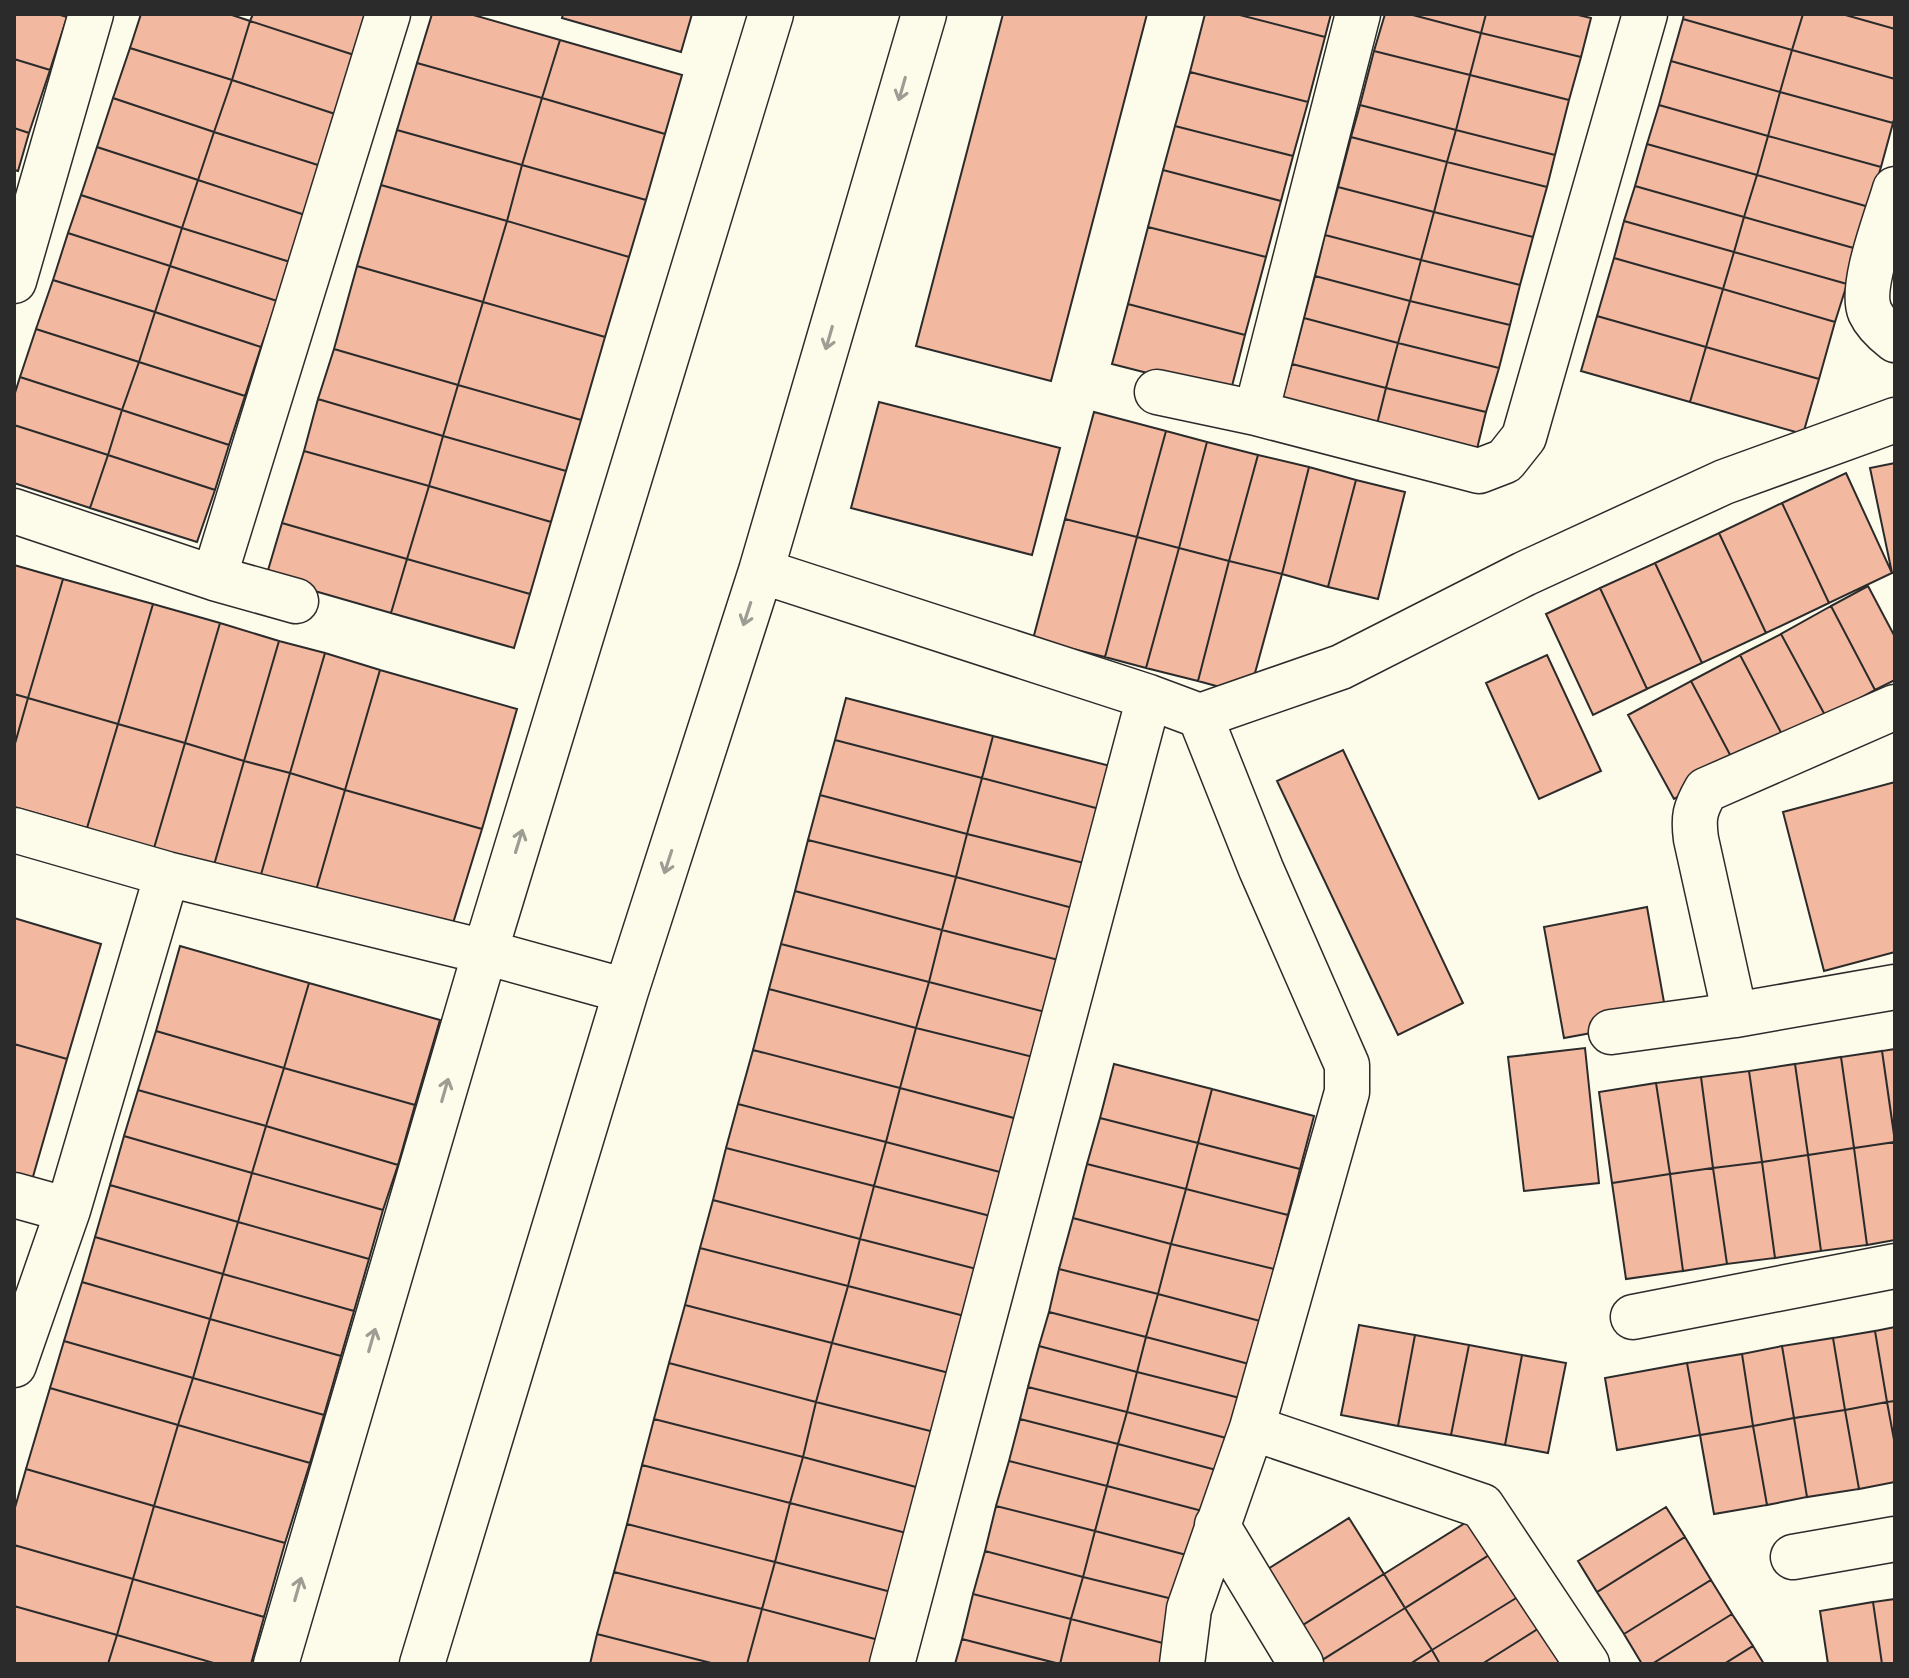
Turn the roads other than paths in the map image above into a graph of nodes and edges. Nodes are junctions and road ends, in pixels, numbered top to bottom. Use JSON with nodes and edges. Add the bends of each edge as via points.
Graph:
{"nodes":[{"id":1,"x":91,"y":14,"type":"edge"},
{"id":2,"x":388,"y":14,"type":"edge"},
{"id":3,"x":771,"y":14,"type":"edge"},
{"id":4,"x":924,"y":14,"type":"edge"},
{"id":5,"x":1358,"y":14,"type":"edge"},
{"id":6,"x":1645,"y":14,"type":"edge"},
{"id":7,"x":1895,"y":189,"type":"edge"},
{"id":8,"x":14,"y":281,"type":"edge"},
{"id":9,"x":1895,"y":340,"type":"edge"},
{"id":10,"x":1157,"y":392,"type":"dead end"},
{"id":11,"x":1256,"y":413,"type":"junction"},
{"id":12,"x":1895,"y":420,"type":"edge"},
{"id":13,"x":14,"y":511,"type":"edge"},
{"id":14,"x":761,"y":571,"type":"junction"},
{"id":15,"x":214,"y":578,"type":"junction"},
{"id":16,"x":296,"y":601,"type":"dead end"},
{"id":17,"x":1149,"y":697,"type":"junction"},
{"id":18,"x":1895,"y":707,"type":"edge"},
{"id":19,"x":1200,"y":716,"type":"junction"},
{"id":20,"x":14,"y":830,"type":"edge"},
{"id":21,"x":167,"y":874,"type":"junction"},
{"id":22,"x":485,"y":952,"type":"junction"},
{"id":23,"x":1895,"y":987,"type":"edge"},
{"id":24,"x":626,"y":991,"type":"junction"},
{"id":25,"x":1735,"y":1015,"type":"junction"},
{"id":26,"x":1611,"y":1032,"type":"dead end"},
{"id":27,"x":14,"y":1195,"type":"edge"},
{"id":28,"x":68,"y":1210,"type":"junction"},
{"id":29,"x":1895,"y":1266,"type":"edge"},
{"id":30,"x":1633,"y":1317,"type":"dead end"},
{"id":31,"x":14,"y":1365,"type":"edge"},
{"id":32,"x":1252,"y":1428,"type":"junction"},
{"id":33,"x":1217,"y":1525,"type":"junction"},
{"id":34,"x":1895,"y":1539,"type":"edge"},
{"id":35,"x":1793,"y":1557,"type":"dead end"},
{"id":36,"x":276,"y":1664,"type":"edge"},
{"id":37,"x":422,"y":1664,"type":"edge"},
{"id":38,"x":892,"y":1664,"type":"edge"},
{"id":39,"x":1182,"y":1664,"type":"edge"},
{"id":40,"x":1301,"y":1664,"type":"edge"},
{"id":41,"x":1587,"y":1664,"type":"edge"}],
"edges":[{"from":1,"to":8,"type":"street"},
{"from":2,"to":15,"type":"street"},
{"from":22,"to":3,"type":"street","one_way":true},
{"from":4,"to":14,"type":"street","one_way":true},
{"from":5,"to":11,"type":"street"},
{"from":6,"to":11,"type":"street","via":[[1524,437],[1505,461],[1479,471]]},
{"from":7,"to":9,"type":"street","via":[[1868,278],[1868,311]]},
{"from":10,"to":11,"type":"street"},
{"from":12,"to":19,"type":"street","via":[[1724,482],[1524,574],[1341,667]]},
{"from":13,"to":15,"type":"street"},
{"from":14,"to":17,"type":"street"},
{"from":14,"to":24,"type":"street","one_way":true},
{"from":15,"to":16,"type":"street"},
{"from":17,"to":19,"type":"street"},
{"from":17,"to":38,"type":"street"},
{"from":18,"to":25,"type":"street","via":[[1706,790],[1698,805],[1693,819],[1696,839]]},
{"from":19,"to":32,"type":"street","via":[[1347,1065],[1347,1092]]},
{"from":20,"to":21,"type":"street"},
{"from":21,"to":22,"type":"street"},
{"from":21,"to":28,"type":"street"},
{"from":22,"to":24,"type":"street"},
{"from":36,"to":22,"type":"street","one_way":true},
{"from":23,"to":25,"type":"street"},
{"from":24,"to":37,"type":"street"},
{"from":25,"to":26,"type":"street"},
{"from":27,"to":28,"type":"street"},
{"from":28,"to":31,"type":"street"},
{"from":29,"to":30,"type":"street"},
{"from":32,"to":33,"type":"street"},
{"from":32,"to":41,"type":"street","via":[[1482,1506]]},
{"from":33,"to":39,"type":"street","via":[[1189,1609]]},
{"from":33,"to":40,"type":"street"},
{"from":34,"to":35,"type":"street"}]}
